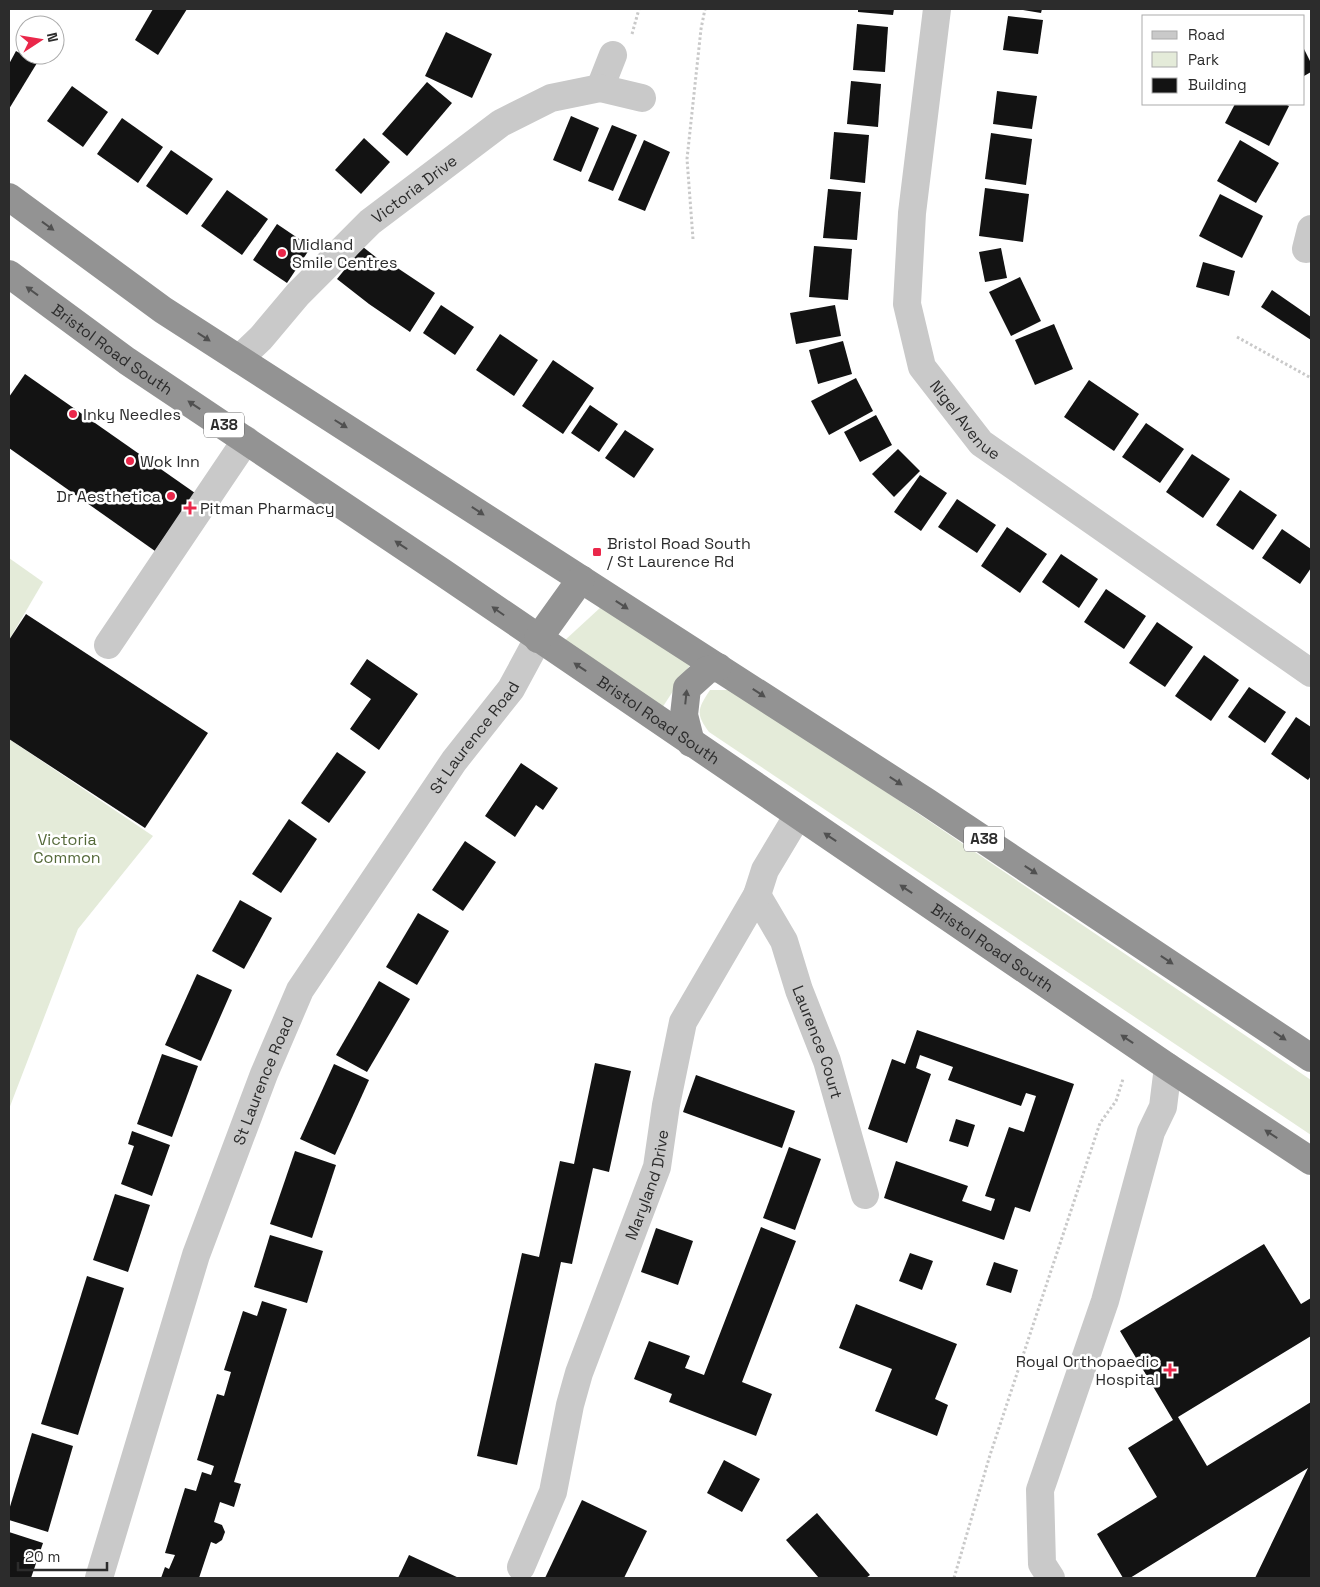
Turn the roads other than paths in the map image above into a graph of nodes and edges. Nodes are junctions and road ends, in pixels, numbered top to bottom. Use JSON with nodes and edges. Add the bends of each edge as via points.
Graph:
{"nodes":[{"id":1,"x":937,"y":9,"type":"edge"},
{"id":2,"x":614,"y":55,"type":"dead end"},
{"id":3,"x":600,"y":88,"type":"junction"},
{"id":4,"x":642,"y":98,"type":"dead end"},
{"id":5,"x":9,"y":197,"type":"edge"},
{"id":6,"x":9,"y":274,"type":"edge"},
{"id":7,"x":239,"y":359,"type":"junction"},
{"id":8,"x":246,"y":440,"type":"junction"},
{"id":9,"x":581,"y":579,"type":"junction"},
{"id":10,"x":538,"y":638,"type":"junction"},
{"id":11,"x":108,"y":646,"type":"dead end"},
{"id":12,"x":718,"y":667,"type":"junction"},
{"id":13,"x":1311,"y":673,"type":"edge"},
{"id":14,"x":691,"y":743,"type":"junction"},
{"id":15,"x":798,"y":815,"type":"junction"},
{"id":16,"x":757,"y":895,"type":"junction"},
{"id":17,"x":1311,"y":1058,"type":"edge"},
{"id":18,"x":1168,"y":1066,"type":"junction"},
{"id":19,"x":1311,"y":1161,"type":"edge"},
{"id":20,"x":865,"y":1195,"type":"dead end"},
{"id":21,"x":521,"y":1567,"type":"dead end"},
{"id":22,"x":99,"y":1578,"type":"edge"},
{"id":23,"x":1052,"y":1578,"type":"edge"}],
"edges":[{"from":1,"to":13,"type":"street","name":"Nigel Avenue","via":[[912,213],[907,304],[922,367],[981,443]]},
{"from":2,"to":3,"type":"street"},
{"from":3,"to":4,"type":"street","name":"Victoria Drive"},
{"from":3,"to":7,"type":"street","name":"Victoria Drive","via":[[552,98],[493,128],[370,222]]},
{"from":5,"to":7,"type":"highway","number":"A38","one_way":true,"via":[[163,310]]},
{"from":8,"to":6,"type":"highway","name":"Bristol Road South","number":"A38","one_way":true,"via":[[127,361]]},
{"from":7,"to":9,"type":"highway","number":"A38","one_way":true},
{"from":10,"to":8,"type":"highway","name":"Bristol Road South","number":"A38","one_way":true},
{"from":8,"to":11,"type":"street"},
{"from":9,"to":10,"type":"highway"},
{"from":9,"to":12,"type":"highway","number":"A38","one_way":true},
{"from":14,"to":10,"type":"highway","name":"Bristol Road South","number":"A38","one_way":true},
{"from":10,"to":22,"type":"street","name":"St Laurence Road","via":[[511,689],[454,761],[300,990],[264,1074],[196,1256]]},
{"from":14,"to":12,"type":"highway","one_way":true,"via":[[684,715],[687,688],[707,670]]},
{"from":12,"to":17,"type":"highway","number":"A38","one_way":true,"via":[[1088,907]]},
{"from":14,"to":15,"type":"highway","name":"Bristol Road South","number":"A38"},
{"from":15,"to":16,"type":"street","name":"Maryland Drive","via":[[765,870]]},
{"from":18,"to":15,"type":"highway","name":"Bristol Road South","number":"A38","one_way":true},
{"from":16,"to":20,"type":"street","name":"Laurence Court","via":[[784,941],[827,1061]]},
{"from":16,"to":21,"type":"street","name":"Maryland Drive","via":[[683,1022],[657,1168],[579,1373],[553,1492]]},
{"from":19,"to":18,"type":"highway","name":"Bristol Road South","number":"A38","one_way":true},
{"from":18,"to":23,"type":"street","via":[[1163,1107],[1151,1132],[1105,1301],[1040,1490],[1042,1564]]}]}
